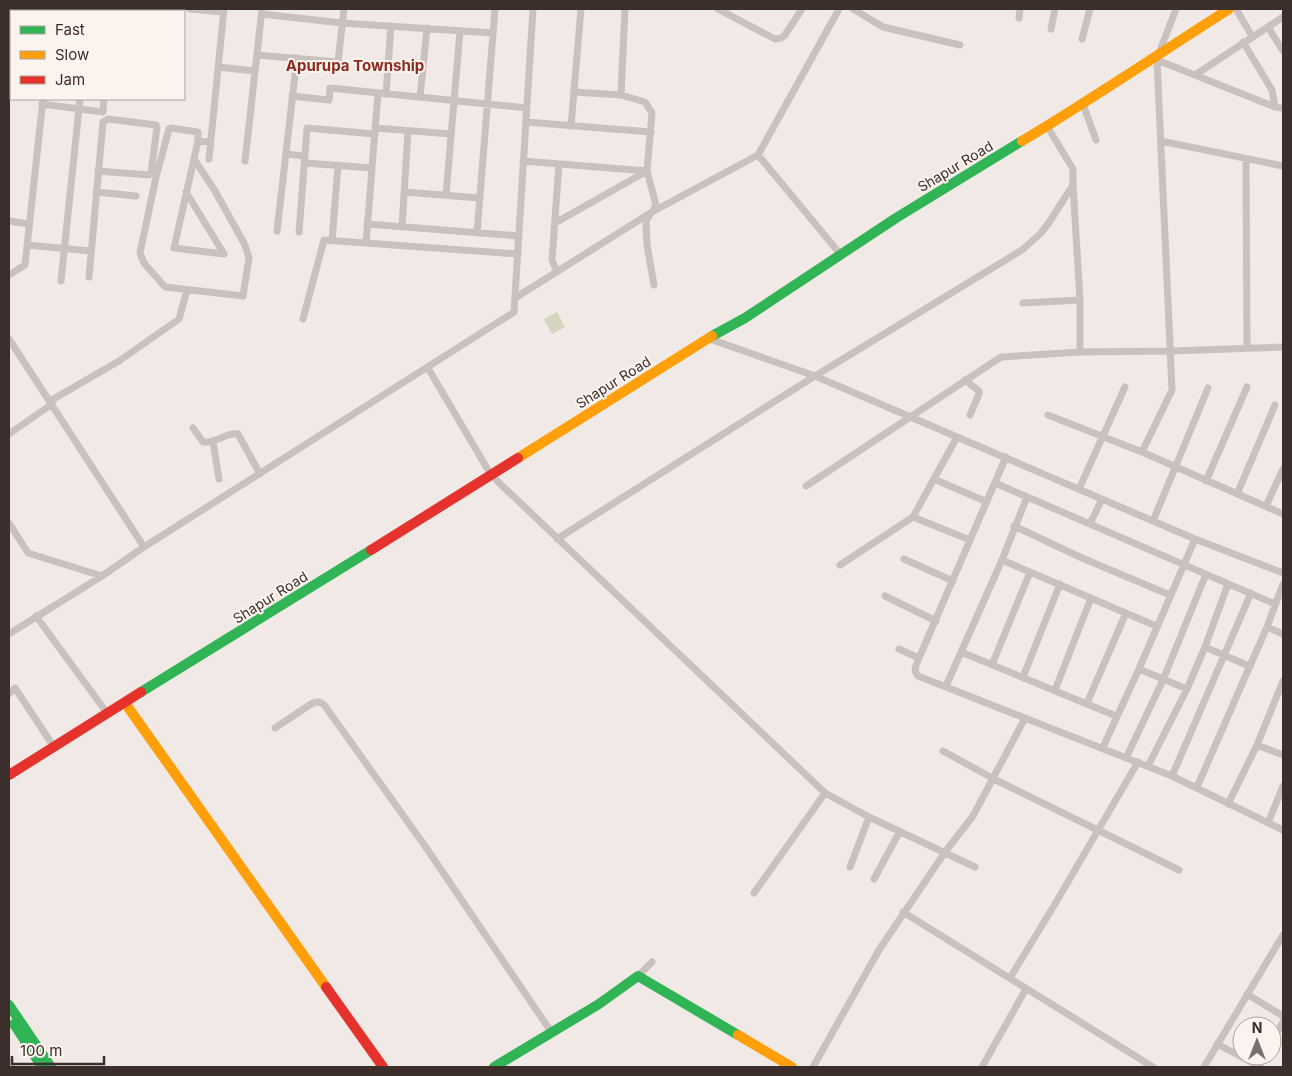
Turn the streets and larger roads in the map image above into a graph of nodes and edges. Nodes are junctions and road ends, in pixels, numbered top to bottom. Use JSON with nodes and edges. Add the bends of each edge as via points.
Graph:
{"nodes":[{"id":1,"x":190,"y":9,"type":"edge"},
{"id":2,"x":344,"y":9,"type":"edge"},
{"id":3,"x":495,"y":9,"type":"edge"},
{"id":4,"x":533,"y":9,"type":"edge"},
{"id":5,"x":581,"y":9,"type":"edge"},
{"id":6,"x":625,"y":9,"type":"edge"},
{"id":7,"x":718,"y":9,"type":"edge"},
{"id":8,"x":802,"y":9,"type":"edge"},
{"id":9,"x":839,"y":9,"type":"edge"},
{"id":10,"x":853,"y":9,"type":"edge"},
{"id":11,"x":1020,"y":9,"type":"edge"},
{"id":12,"x":1056,"y":9,"type":"edge"},
{"id":13,"x":1090,"y":9,"type":"edge"},
{"id":14,"x":1167,"y":9,"type":"edge"},
{"id":15,"x":1175,"y":9,"type":"edge"},
{"id":16,"x":1229,"y":9,"type":"edge"},
{"id":17,"x":1236,"y":9,"type":"edge"},
{"id":18,"x":223,"y":10,"type":"edge"},
{"id":19,"x":262,"y":11,"type":"edge"},
{"id":20,"x":1283,"y":17,"type":"edge"},
{"id":21,"x":1018,"y":18,"type":"dead end"},
{"id":22,"x":342,"y":24,"type":"junction"},
{"id":23,"x":391,"y":26,"type":"junction"},
{"id":24,"x":1268,"y":27,"type":"junction"},
{"id":25,"x":427,"y":28,"type":"junction"},
{"id":26,"x":1051,"y":29,"type":"dead end"},
{"id":27,"x":460,"y":31,"type":"junction"},
{"id":28,"x":493,"y":33,"type":"junction"},
{"id":29,"x":1252,"y":36,"type":"junction"},
{"id":30,"x":1082,"y":38,"type":"dead end"},
{"id":31,"x":1243,"y":42,"type":"junction"},
{"id":32,"x":960,"y":45,"type":"dead end"},
{"id":33,"x":1283,"y":51,"type":"edge"},
{"id":34,"x":257,"y":54,"type":"junction"},
{"id":35,"x":1157,"y":56,"type":"junction"},
{"id":36,"x":297,"y":58,"type":"junction"},
{"id":37,"x":218,"y":67,"type":"junction"},
{"id":38,"x":255,"y":71,"type":"junction"},
{"id":39,"x":1195,"y":75,"type":"junction"},
{"id":40,"x":574,"y":92,"type":"junction"},
{"id":41,"x":382,"y":94,"type":"junction"},
{"id":42,"x":292,"y":96,"type":"junction"},
{"id":43,"x":621,"y":96,"type":"junction"},
{"id":44,"x":420,"y":97,"type":"junction"},
{"id":45,"x":80,"y":100,"type":"edge"},
{"id":46,"x":104,"y":100,"type":"edge"},
{"id":47,"x":453,"y":101,"type":"junction"},
{"id":48,"x":42,"y":102,"type":"edge"},
{"id":49,"x":487,"y":104,"type":"junction"},
{"id":50,"x":1083,"y":104,"type":"junction"},
{"id":51,"x":1275,"y":107,"type":"junction"},
{"id":52,"x":527,"y":108,"type":"junction"},
{"id":53,"x":1283,"y":108,"type":"edge"},
{"id":54,"x":79,"y":109,"type":"junction"},
{"id":55,"x":526,"y":122,"type":"junction"},
{"id":56,"x":571,"y":126,"type":"junction"},
{"id":57,"x":1047,"y":126,"type":"junction"},
{"id":58,"x":375,"y":131,"type":"junction"},
{"id":59,"x":408,"y":131,"type":"junction"},
{"id":60,"x":198,"y":132,"type":"junction"},
{"id":61,"x":651,"y":132,"type":"junction"},
{"id":62,"x":211,"y":133,"type":"junction"},
{"id":63,"x":451,"y":134,"type":"junction"},
{"id":64,"x":1096,"y":140,"type":"dead end"},
{"id":65,"x":198,"y":141,"type":"junction"},
{"id":66,"x":1162,"y":141,"type":"junction"},
{"id":67,"x":210,"y":142,"type":"junction"},
{"id":68,"x":286,"y":154,"type":"junction"},
{"id":69,"x":758,"y":156,"type":"junction"},
{"id":70,"x":194,"y":159,"type":"junction"},
{"id":71,"x":209,"y":159,"type":"dead end"},
{"id":72,"x":1246,"y":159,"type":"junction"},
{"id":73,"x":305,"y":160,"type":"junction"},
{"id":74,"x":245,"y":161,"type":"dead end"},
{"id":75,"x":523,"y":161,"type":"junction"},
{"id":76,"x":559,"y":164,"type":"junction"},
{"id":77,"x":338,"y":165,"type":"junction"},
{"id":78,"x":1283,"y":166,"type":"edge"},
{"id":79,"x":372,"y":168,"type":"junction"},
{"id":80,"x":98,"y":171,"type":"junction"},
{"id":81,"x":647,"y":171,"type":"junction"},
{"id":82,"x":1073,"y":185,"type":"junction"},
{"id":83,"x":96,"y":192,"type":"junction"},
{"id":84,"x":186,"y":192,"type":"junction"},
{"id":85,"x":404,"y":192,"type":"junction"},
{"id":86,"x":446,"y":195,"type":"junction"},
{"id":87,"x":136,"y":196,"type":"dead end"},
{"id":88,"x":480,"y":198,"type":"junction"},
{"id":89,"x":652,"y":212,"type":"junction"},
{"id":90,"x":9,"y":221,"type":"edge"},
{"id":91,"x":555,"y":223,"type":"junction"},
{"id":92,"x":29,"y":224,"type":"junction"},
{"id":93,"x":367,"y":224,"type":"junction"},
{"id":94,"x":402,"y":227,"type":"junction"},
{"id":95,"x":277,"y":231,"type":"dead end"},
{"id":96,"x":298,"y":232,"type":"dead end"},
{"id":97,"x":478,"y":233,"type":"junction"},
{"id":98,"x":519,"y":236,"type":"junction"},
{"id":99,"x":332,"y":241,"type":"junction"},
{"id":100,"x":366,"y":243,"type":"junction"},
{"id":101,"x":27,"y":245,"type":"junction"},
{"id":102,"x":64,"y":249,"type":"junction"},
{"id":103,"x":91,"y":251,"type":"junction"},
{"id":104,"x":518,"y":254,"type":"junction"},
{"id":105,"x":842,"y":255,"type":"junction"},
{"id":106,"x":557,"y":272,"type":"junction"},
{"id":107,"x":9,"y":275,"type":"edge"},
{"id":108,"x":89,"y":277,"type":"dead end"},
{"id":109,"x":61,"y":281,"type":"dead end"},
{"id":110,"x":654,"y":286,"type":"dead end"},
{"id":111,"x":187,"y":290,"type":"junction"},
{"id":112,"x":515,"y":298,"type":"junction"},
{"id":113,"x":1080,"y":300,"type":"junction"},
{"id":114,"x":1023,"y":304,"type":"dead end"},
{"id":115,"x":303,"y":319,"type":"dead end"},
{"id":116,"x":708,"y":338,"type":"junction"},
{"id":117,"x":9,"y":339,"type":"edge"},
{"id":118,"x":1283,"y":347,"type":"edge"},
{"id":119,"x":1247,"y":348,"type":"junction"},
{"id":120,"x":1170,"y":351,"type":"junction"},
{"id":121,"x":1080,"y":352,"type":"junction"},
{"id":122,"x":428,"y":368,"type":"junction"},
{"id":123,"x":815,"y":376,"type":"junction"},
{"id":124,"x":966,"y":380,"type":"junction"},
{"id":125,"x":1125,"y":387,"type":"dead end"},
{"id":126,"x":1247,"y":387,"type":"dead end"},
{"id":127,"x":1208,"y":388,"type":"dead end"},
{"id":128,"x":51,"y":403,"type":"junction"},
{"id":129,"x":1275,"y":405,"type":"dead end"},
{"id":130,"x":970,"y":415,"type":"dead end"},
{"id":131,"x":1048,"y":415,"type":"dead end"},
{"id":132,"x":911,"y":416,"type":"junction"},
{"id":133,"x":193,"y":428,"type":"dead end"},
{"id":134,"x":9,"y":434,"type":"edge"},
{"id":135,"x":1104,"y":436,"type":"junction"},
{"id":136,"x":957,"y":437,"type":"junction"},
{"id":137,"x":212,"y":442,"type":"junction"},
{"id":138,"x":1142,"y":452,"type":"junction"},
{"id":139,"x":1006,"y":458,"type":"junction"},
{"id":140,"x":1174,"y":466,"type":"junction"},
{"id":141,"x":1283,"y":469,"type":"edge"},
{"id":142,"x":260,"y":474,"type":"junction"},
{"id":143,"x":491,"y":475,"type":"junction"},
{"id":144,"x":219,"y":478,"type":"dead end"},
{"id":145,"x":934,"y":479,"type":"junction"},
{"id":146,"x":1206,"y":481,"type":"junction"},
{"id":147,"x":995,"y":483,"type":"junction"},
{"id":148,"x":806,"y":486,"type":"dead end"},
{"id":149,"x":1079,"y":489,"type":"junction"},
{"id":150,"x":1237,"y":494,"type":"junction"},
{"id":151,"x":1027,"y":497,"type":"junction"},
{"id":152,"x":1102,"y":499,"type":"junction"},
{"id":153,"x":987,"y":502,"type":"junction"},
{"id":154,"x":1266,"y":506,"type":"junction"},
{"id":155,"x":1283,"y":514,"type":"edge"},
{"id":156,"x":913,"y":517,"type":"junction"},
{"id":157,"x":1153,"y":521,"type":"junction"},
{"id":158,"x":9,"y":523,"type":"edge"},
{"id":159,"x":1090,"y":524,"type":"junction"},
{"id":160,"x":1014,"y":526,"type":"junction"},
{"id":161,"x":558,"y":539,"type":"junction"},
{"id":162,"x":1195,"y":539,"type":"junction"},
{"id":163,"x":970,"y":540,"type":"junction"},
{"id":164,"x":144,"y":547,"type":"junction"},
{"id":165,"x":904,"y":559,"type":"dead end"},
{"id":166,"x":1002,"y":560,"type":"junction"},
{"id":167,"x":1183,"y":564,"type":"junction"},
{"id":168,"x":840,"y":565,"type":"dead end"},
{"id":169,"x":1030,"y":572,"type":"junction"},
{"id":170,"x":1283,"y":573,"type":"edge"},
{"id":171,"x":1206,"y":574,"type":"junction"},
{"id":172,"x":102,"y":576,"type":"junction"},
{"id":173,"x":953,"y":581,"type":"junction"},
{"id":174,"x":1060,"y":584,"type":"junction"},
{"id":175,"x":1228,"y":584,"type":"junction"},
{"id":176,"x":1283,"y":584,"type":"edge"},
{"id":177,"x":1251,"y":593,"type":"junction"},
{"id":178,"x":1170,"y":595,"type":"junction"},
{"id":179,"x":885,"y":596,"type":"dead end"},
{"id":180,"x":1091,"y":598,"type":"junction"},
{"id":181,"x":1275,"y":604,"type":"junction"},
{"id":182,"x":1126,"y":613,"type":"junction"},
{"id":183,"x":36,"y":616,"type":"junction"},
{"id":184,"x":936,"y":621,"type":"junction"},
{"id":185,"x":1156,"y":626,"type":"junction"},
{"id":186,"x":1267,"y":627,"type":"junction"},
{"id":187,"x":9,"y":634,"type":"edge"},
{"id":188,"x":1283,"y":634,"type":"edge"},
{"id":189,"x":1205,"y":647,"type":"junction"},
{"id":190,"x":899,"y":649,"type":"dead end"},
{"id":191,"x":961,"y":652,"type":"junction"},
{"id":192,"x":1224,"y":656,"type":"junction"},
{"id":193,"x":919,"y":658,"type":"junction"},
{"id":194,"x":992,"y":665,"type":"junction"},
{"id":195,"x":1249,"y":666,"type":"junction"},
{"id":196,"x":1139,"y":669,"type":"junction"},
{"id":197,"x":1023,"y":677,"type":"junction"},
{"id":198,"x":1163,"y":680,"type":"junction"},
{"id":199,"x":1283,"y":681,"type":"edge"},
{"id":200,"x":946,"y":686,"type":"junction"},
{"id":201,"x":1187,"y":689,"type":"junction"},
{"id":202,"x":1055,"y":690,"type":"junction"},
{"id":203,"x":10,"y":692,"type":"edge"},
{"id":204,"x":125,"y":702,"type":"junction"},
{"id":205,"x":1086,"y":703,"type":"junction"},
{"id":206,"x":107,"y":713,"type":"junction"},
{"id":207,"x":1116,"y":716,"type":"junction"},
{"id":208,"x":1025,"y":718,"type":"junction"},
{"id":209,"x":275,"y":728,"type":"dead end"},
{"id":210,"x":1257,"y":745,"type":"junction"},
{"id":211,"x":54,"y":747,"type":"junction"},
{"id":212,"x":1103,"y":747,"type":"junction"},
{"id":213,"x":943,"y":751,"type":"dead end"},
{"id":214,"x":1283,"y":754,"type":"edge"},
{"id":215,"x":1126,"y":758,"type":"junction"},
{"id":216,"x":1138,"y":762,"type":"junction"},
{"id":217,"x":1148,"y":766,"type":"junction"},
{"id":218,"x":9,"y":775,"type":"edge"},
{"id":219,"x":1172,"y":776,"type":"junction"},
{"id":220,"x":994,"y":779,"type":"junction"},
{"id":221,"x":1283,"y":786,"type":"edge"},
{"id":222,"x":1196,"y":787,"type":"junction"},
{"id":223,"x":825,"y":793,"type":"junction"},
{"id":224,"x":1228,"y":804,"type":"junction"},
{"id":225,"x":869,"y":817,"type":"junction"},
{"id":226,"x":1268,"y":823,"type":"junction"},
{"id":227,"x":1098,"y":830,"type":"junction"},
{"id":228,"x":1283,"y":830,"type":"edge"},
{"id":229,"x":900,"y":831,"type":"junction"},
{"id":230,"x":945,"y":852,"type":"junction"},
{"id":231,"x":975,"y":866,"type":"dead end"},
{"id":232,"x":850,"y":867,"type":"dead end"},
{"id":233,"x":1179,"y":870,"type":"dead end"},
{"id":234,"x":874,"y":880,"type":"dead end"},
{"id":235,"x":754,"y":893,"type":"dead end"},
{"id":236,"x":903,"y":912,"type":"junction"},
{"id":237,"x":1283,"y":935,"type":"edge"},
{"id":238,"x":652,"y":962,"type":"dead end"},
{"id":239,"x":638,"y":976,"type":"junction"},
{"id":240,"x":1010,"y":978,"type":"junction"},
{"id":241,"x":1026,"y":989,"type":"junction"},
{"id":242,"x":1247,"y":994,"type":"junction"},
{"id":243,"x":9,"y":1005,"type":"edge"},
{"id":244,"x":1283,"y":1016,"type":"edge"},
{"id":245,"x":10,"y":1021,"type":"edge"},
{"id":246,"x":552,"y":1032,"type":"junction"},
{"id":247,"x":1217,"y":1044,"type":"junction"},
{"id":248,"x":1232,"y":1052,"type":"edge"},
{"id":249,"x":9,"y":1062,"type":"edge"},
{"id":250,"x":12,"y":1067,"type":"edge"},
{"id":251,"x":42,"y":1067,"type":"edge"},
{"id":252,"x":51,"y":1067,"type":"edge"},
{"id":253,"x":383,"y":1067,"type":"edge"},
{"id":254,"x":494,"y":1067,"type":"edge"},
{"id":255,"x":792,"y":1067,"type":"edge"},
{"id":256,"x":813,"y":1067,"type":"edge"},
{"id":257,"x":982,"y":1067,"type":"edge"},
{"id":258,"x":1153,"y":1067,"type":"edge"},
{"id":259,"x":1204,"y":1067,"type":"edge"}],
"edges":[{"from":1,"to":18,"type":"street"},
{"from":2,"to":22,"type":"street"},
{"from":3,"to":28,"type":"street"},
{"from":4,"to":52,"type":"street"},
{"from":5,"to":40,"type":"street"},
{"from":6,"to":43,"type":"street"},
{"from":7,"to":8,"type":"street","via":[[774,38],[781,38]]},
{"from":9,"to":69,"type":"street"},
{"from":10,"to":32,"type":"street","via":[[883,27]]},
{"from":11,"to":21,"type":"street"},
{"from":12,"to":26,"type":"street"},
{"from":13,"to":30,"type":"street"},
{"from":14,"to":15,"type":"street"},
{"from":15,"to":35,"type":"street"},
{"from":16,"to":35,"type":"street","name":"Shapur Road"},
{"from":17,"to":29,"type":"street"},
{"from":18,"to":37,"type":"street"},
{"from":19,"to":22,"type":"street"},
{"from":19,"to":34,"type":"street"},
{"from":20,"to":24,"type":"street"},
{"from":22,"to":23,"type":"street"},
{"from":22,"to":36,"type":"street","via":[[338,62]]},
{"from":23,"to":25,"type":"street"},
{"from":23,"to":41,"type":"street"},
{"from":24,"to":29,"type":"street"},
{"from":24,"to":33,"type":"street"},
{"from":25,"to":27,"type":"street"},
{"from":25,"to":44,"type":"street"},
{"from":27,"to":28,"type":"street"},
{"from":27,"to":47,"type":"street"},
{"from":28,"to":49,"type":"street"},
{"from":29,"to":31,"type":"street"},
{"from":31,"to":39,"type":"street"},
{"from":31,"to":51,"type":"street","via":[[1272,90]]},
{"from":34,"to":36,"type":"street"},
{"from":34,"to":38,"type":"street"},
{"from":35,"to":39,"type":"street"},
{"from":35,"to":50,"type":"street","name":"Shapur Road"},
{"from":35,"to":66,"type":"street"},
{"from":36,"to":42,"type":"street"},
{"from":37,"to":38,"type":"street"},
{"from":37,"to":62,"type":"street"},
{"from":38,"to":74,"type":"street"},
{"from":39,"to":51,"type":"street"},
{"from":40,"to":43,"type":"street"},
{"from":40,"to":56,"type":"street"},
{"from":41,"to":42,"type":"street","via":[[330,88],[329,100]]},
{"from":41,"to":44,"type":"street"},
{"from":41,"to":58,"type":"street"},
{"from":42,"to":68,"type":"street"},
{"from":43,"to":61,"type":"street","via":[[645,102],[652,113]]},
{"from":44,"to":47,"type":"street"},
{"from":45,"to":54,"type":"street"},
{"from":46,"to":54,"type":"street","via":[[102,112]]},
{"from":47,"to":49,"type":"street"},
{"from":47,"to":63,"type":"street"},
{"from":48,"to":54,"type":"street"},
{"from":48,"to":92,"type":"street"},
{"from":49,"to":52,"type":"street"},
{"from":49,"to":88,"type":"street"},
{"from":50,"to":57,"type":"street","name":"Shapur Road"},
{"from":50,"to":64,"type":"street"},
{"from":51,"to":53,"type":"street"},
{"from":52,"to":55,"type":"street"},
{"from":54,"to":102,"type":"street"},
{"from":55,"to":56,"type":"street"},
{"from":55,"to":75,"type":"street"},
{"from":56,"to":61,"type":"street"},
{"from":57,"to":82,"type":"street","via":[[1073,169]]},
{"from":57,"to":105,"type":"street","name":"Shapur Road","via":[[896,218]]},
{"from":58,"to":59,"type":"street"},
{"from":58,"to":73,"type":"street","via":[[308,128]]},
{"from":58,"to":79,"type":"street"},
{"from":59,"to":63,"type":"street"},
{"from":59,"to":85,"type":"street"},
{"from":60,"to":62,"type":"street"},
{"from":60,"to":65,"type":"street"},
{"from":60,"to":111,"type":"street","via":[[169,129],[140,249],[144,263],[165,287]]},
{"from":61,"to":81,"type":"street"},
{"from":62,"to":67,"type":"street"},
{"from":63,"to":86,"type":"street"},
{"from":65,"to":67,"type":"street"},
{"from":65,"to":70,"type":"street"},
{"from":66,"to":72,"type":"street"},
{"from":66,"to":120,"type":"street"},
{"from":67,"to":71,"type":"street"},
{"from":68,"to":73,"type":"street"},
{"from":68,"to":95,"type":"street"},
{"from":69,"to":89,"type":"street"},
{"from":69,"to":105,"type":"street"},
{"from":70,"to":84,"type":"street"},
{"from":70,"to":111,"type":"street","via":[[215,191],[250,258],[243,296]]},
{"from":72,"to":78,"type":"street"},
{"from":72,"to":119,"type":"street"},
{"from":73,"to":77,"type":"street"},
{"from":73,"to":96,"type":"street"},
{"from":75,"to":76,"type":"street"},
{"from":75,"to":98,"type":"street"},
{"from":76,"to":81,"type":"street"},
{"from":76,"to":91,"type":"street"},
{"from":77,"to":79,"type":"street"},
{"from":77,"to":99,"type":"street"},
{"from":79,"to":93,"type":"street"},
{"from":80,"to":80,"type":"street","via":[[151,174],[156,125],[105,120]]},
{"from":80,"to":83,"type":"street"},
{"from":81,"to":89,"type":"street","via":[[656,205]]},
{"from":81,"to":91,"type":"street"},
{"from":82,"to":113,"type":"street"},
{"from":82,"to":123,"type":"street","via":[[1048,224],[1022,250]]},
{"from":83,"to":87,"type":"street"},
{"from":83,"to":103,"type":"street"},
{"from":84,"to":84,"type":"street","via":[[174,248],[224,254],[200,215]]},
{"from":85,"to":86,"type":"street"},
{"from":85,"to":94,"type":"street"},
{"from":86,"to":88,"type":"street"},
{"from":88,"to":97,"type":"street"},
{"from":89,"to":106,"type":"street"},
{"from":89,"to":110,"type":"street","via":[[646,221]]},
{"from":90,"to":92,"type":"street"},
{"from":91,"to":106,"type":"street","via":[[552,260]]},
{"from":92,"to":101,"type":"street"},
{"from":93,"to":94,"type":"street"},
{"from":93,"to":100,"type":"street"},
{"from":94,"to":97,"type":"street"},
{"from":97,"to":98,"type":"street"},
{"from":98,"to":104,"type":"street"},
{"from":99,"to":100,"type":"street"},
{"from":99,"to":115,"type":"street","via":[[324,240]]},
{"from":100,"to":104,"type":"street"},
{"from":101,"to":102,"type":"street"},
{"from":101,"to":107,"type":"street","via":[[25,265]]},
{"from":102,"to":103,"type":"street"},
{"from":102,"to":109,"type":"street"},
{"from":103,"to":108,"type":"street"},
{"from":104,"to":112,"type":"street"},
{"from":105,"to":116,"type":"street","name":"Shapur Road"},
{"from":106,"to":112,"type":"street"},
{"from":111,"to":128,"type":"street","via":[[179,319]]},
{"from":112,"to":122,"type":"street","via":[[514,312]]},
{"from":113,"to":114,"type":"street"},
{"from":113,"to":121,"type":"street"},
{"from":116,"to":123,"type":"street"},
{"from":116,"to":143,"type":"street","name":"Shapur Road"},
{"from":117,"to":128,"type":"street"},
{"from":118,"to":119,"type":"street"},
{"from":119,"to":120,"type":"street"},
{"from":120,"to":121,"type":"street"},
{"from":120,"to":138,"type":"street","via":[[1172,390]]},
{"from":121,"to":124,"type":"street","via":[[1001,357]]},
{"from":122,"to":142,"type":"street"},
{"from":122,"to":143,"type":"street"},
{"from":123,"to":132,"type":"street"},
{"from":123,"to":161,"type":"street"},
{"from":124,"to":130,"type":"street","via":[[980,394]]},
{"from":124,"to":132,"type":"street"},
{"from":125,"to":135,"type":"street"},
{"from":126,"to":146,"type":"street"},
{"from":127,"to":140,"type":"street"},
{"from":128,"to":134,"type":"street"},
{"from":128,"to":164,"type":"street"},
{"from":129,"to":150,"type":"street"},
{"from":131,"to":135,"type":"street"},
{"from":132,"to":136,"type":"street"},
{"from":132,"to":148,"type":"street"},
{"from":133,"to":137,"type":"street","via":[[203,442]]},
{"from":135,"to":138,"type":"street"},
{"from":135,"to":149,"type":"street"},
{"from":136,"to":139,"type":"street"},
{"from":136,"to":145,"type":"street"},
{"from":137,"to":142,"type":"street","via":[[238,434]]},
{"from":137,"to":144,"type":"street"},
{"from":138,"to":140,"type":"street"},
{"from":139,"to":147,"type":"street"},
{"from":139,"to":149,"type":"street"},
{"from":140,"to":146,"type":"street"},
{"from":140,"to":157,"type":"street"},
{"from":141,"to":154,"type":"street"},
{"from":142,"to":164,"type":"street"},
{"from":143,"to":161,"type":"street"},
{"from":143,"to":204,"type":"street","name":"Shapur Road"},
{"from":145,"to":153,"type":"street"},
{"from":145,"to":156,"type":"street"},
{"from":146,"to":150,"type":"street"},
{"from":147,"to":151,"type":"street"},
{"from":147,"to":153,"type":"street"},
{"from":149,"to":152,"type":"street"},
{"from":150,"to":154,"type":"street"},
{"from":151,"to":159,"type":"street"},
{"from":151,"to":160,"type":"street"},
{"from":152,"to":157,"type":"street"},
{"from":152,"to":159,"type":"street"},
{"from":153,"to":163,"type":"street"},
{"from":154,"to":155,"type":"street"},
{"from":156,"to":163,"type":"street"},
{"from":156,"to":168,"type":"street"},
{"from":157,"to":162,"type":"street"},
{"from":158,"to":172,"type":"street","via":[[28,553]]},
{"from":159,"to":167,"type":"street"},
{"from":160,"to":166,"type":"street"},
{"from":160,"to":178,"type":"street"},
{"from":161,"to":223,"type":"street"},
{"from":162,"to":167,"type":"street"},
{"from":162,"to":170,"type":"street"},
{"from":163,"to":173,"type":"street"},
{"from":164,"to":172,"type":"street"},
{"from":165,"to":173,"type":"street"},
{"from":166,"to":169,"type":"street"},
{"from":166,"to":191,"type":"street"},
{"from":167,"to":171,"type":"street"},
{"from":167,"to":178,"type":"street"},
{"from":169,"to":174,"type":"street"},
{"from":169,"to":194,"type":"street"},
{"from":171,"to":175,"type":"street"},
{"from":171,"to":198,"type":"street"},
{"from":172,"to":183,"type":"street"},
{"from":173,"to":184,"type":"street"},
{"from":174,"to":180,"type":"street"},
{"from":174,"to":197,"type":"street"},
{"from":175,"to":177,"type":"street"},
{"from":175,"to":189,"type":"street"},
{"from":176,"to":181,"type":"street"},
{"from":177,"to":181,"type":"street"},
{"from":177,"to":192,"type":"street"},
{"from":178,"to":185,"type":"street"},
{"from":179,"to":184,"type":"street"},
{"from":180,"to":182,"type":"street"},
{"from":180,"to":202,"type":"street"},
{"from":181,"to":186,"type":"street"},
{"from":182,"to":185,"type":"street"},
{"from":182,"to":205,"type":"street"},
{"from":183,"to":187,"type":"street"},
{"from":183,"to":206,"type":"street"},
{"from":184,"to":193,"type":"street"},
{"from":185,"to":196,"type":"street"},
{"from":186,"to":188,"type":"street"},
{"from":186,"to":195,"type":"street"},
{"from":189,"to":192,"type":"street"},
{"from":189,"to":201,"type":"street"},
{"from":190,"to":193,"type":"street"},
{"from":191,"to":194,"type":"street"},
{"from":191,"to":200,"type":"street"},
{"from":192,"to":195,"type":"street"},
{"from":192,"to":219,"type":"street"},
{"from":193,"to":200,"type":"street","via":[[915,669],[918,676]]},
{"from":194,"to":197,"type":"street"},
{"from":195,"to":222,"type":"street"},
{"from":196,"to":198,"type":"street"},
{"from":196,"to":207,"type":"street"},
{"from":197,"to":202,"type":"street"},
{"from":198,"to":201,"type":"street"},
{"from":198,"to":215,"type":"street"},
{"from":199,"to":210,"type":"street"},
{"from":200,"to":208,"type":"street"},
{"from":201,"to":217,"type":"street"},
{"from":202,"to":205,"type":"street"},
{"from":203,"to":211,"type":"street","via":[[15,688]]},
{"from":204,"to":206,"type":"street","name":"Shapur Road"},
{"from":204,"to":253,"type":"street"},
{"from":205,"to":207,"type":"street"},
{"from":206,"to":211,"type":"street","name":"Shapur Road"},
{"from":207,"to":212,"type":"street"},
{"from":208,"to":212,"type":"street"},
{"from":208,"to":220,"type":"street"},
{"from":209,"to":246,"type":"street","via":[[316,701],[321,702],[425,846]]},
{"from":210,"to":214,"type":"street"},
{"from":210,"to":224,"type":"street"},
{"from":211,"to":218,"type":"street","name":"Shapur Road"},
{"from":212,"to":215,"type":"street"},
{"from":213,"to":220,"type":"street"},
{"from":215,"to":216,"type":"street"},
{"from":216,"to":217,"type":"street"},
{"from":216,"to":227,"type":"street"},
{"from":217,"to":219,"type":"street"},
{"from":219,"to":222,"type":"street"},
{"from":220,"to":227,"type":"street"},
{"from":220,"to":230,"type":"street","via":[[973,816]]},
{"from":221,"to":226,"type":"street"},
{"from":222,"to":224,"type":"street"},
{"from":223,"to":225,"type":"street"},
{"from":223,"to":235,"type":"street"},
{"from":224,"to":226,"type":"street"},
{"from":225,"to":229,"type":"street"},
{"from":225,"to":232,"type":"street"},
{"from":226,"to":228,"type":"street"},
{"from":227,"to":233,"type":"street"},
{"from":227,"to":240,"type":"street"},
{"from":229,"to":230,"type":"street"},
{"from":229,"to":234,"type":"street"},
{"from":230,"to":231,"type":"street"},
{"from":230,"to":236,"type":"street"},
{"from":236,"to":240,"type":"street"},
{"from":236,"to":256,"type":"street"},
{"from":237,"to":242,"type":"street"},
{"from":238,"to":239,"type":"street"},
{"from":239,"to":246,"type":"street"},
{"from":239,"to":255,"type":"street"},
{"from":240,"to":241,"type":"street"},
{"from":241,"to":257,"type":"street"},
{"from":241,"to":258,"type":"street"},
{"from":242,"to":244,"type":"street"},
{"from":242,"to":247,"type":"street"},
{"from":243,"to":252,"type":"street"},
{"from":245,"to":251,"type":"street"},
{"from":246,"to":254,"type":"street"},
{"from":247,"to":248,"type":"street"},
{"from":247,"to":259,"type":"street"},
{"from":249,"to":250,"type":"street"}]}
